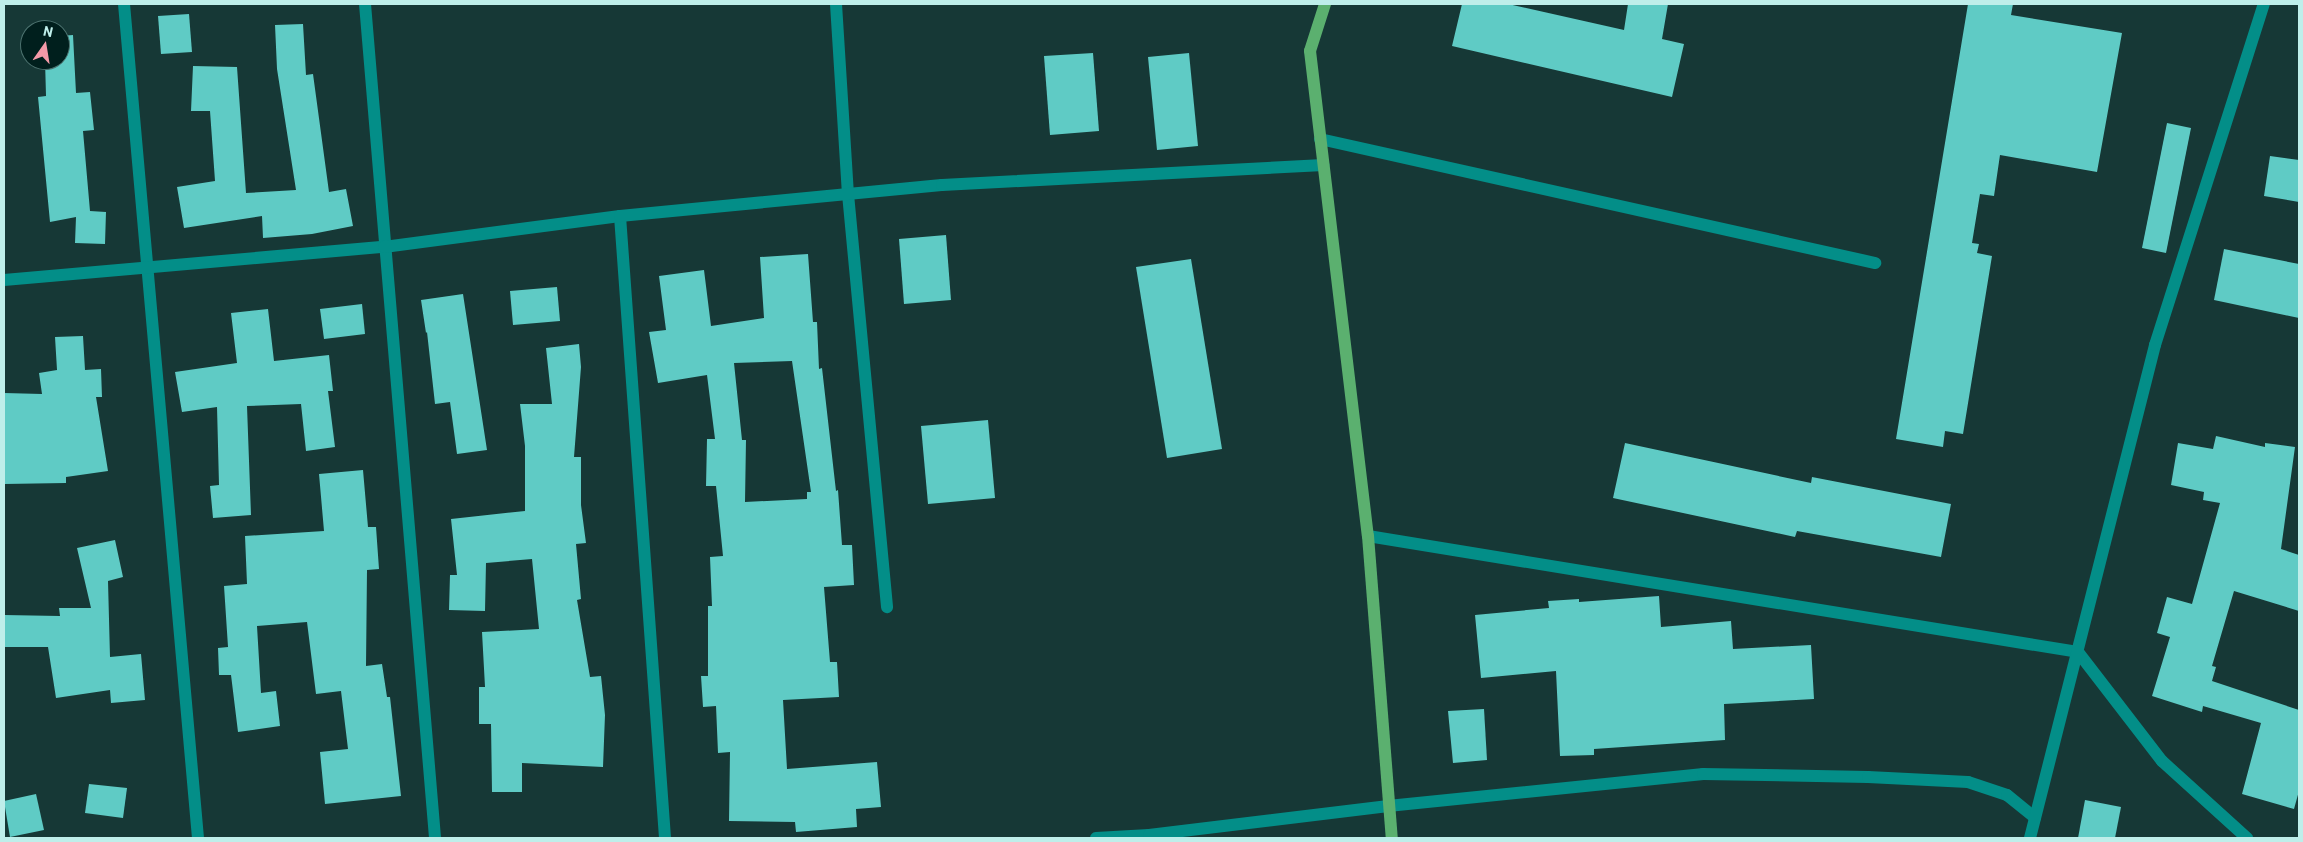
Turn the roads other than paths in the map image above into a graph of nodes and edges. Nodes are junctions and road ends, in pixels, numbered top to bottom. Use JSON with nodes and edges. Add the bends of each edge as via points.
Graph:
{"nodes":[{"id":1,"x":124,"y":4,"type":"edge"},
{"id":2,"x":365,"y":4,"type":"edge"},
{"id":3,"x":836,"y":4,"type":"edge"},
{"id":4,"x":1325,"y":4,"type":"edge"},
{"id":5,"x":2264,"y":4,"type":"edge"},
{"id":6,"x":1320,"y":139,"type":"junction"},
{"id":7,"x":1323,"y":165,"type":"junction"},
{"id":8,"x":848,"y":194,"type":"junction"},
{"id":9,"x":620,"y":216,"type":"junction"},
{"id":10,"x":384,"y":247,"type":"junction"},
{"id":11,"x":1875,"y":263,"type":"dead end"},
{"id":12,"x":146,"y":266,"type":"junction"},
{"id":13,"x":4,"y":280,"type":"edge"},
{"id":14,"x":1368,"y":536,"type":"junction"},
{"id":15,"x":887,"y":607,"type":"dead end"},
{"id":16,"x":2078,"y":652,"type":"junction"},
{"id":17,"x":1388,"y":806,"type":"junction"},
{"id":18,"x":2035,"y":818,"type":"junction"},
{"id":19,"x":1149,"y":836,"type":"edge"},
{"id":20,"x":198,"y":838,"type":"edge"},
{"id":21,"x":435,"y":838,"type":"edge"},
{"id":22,"x":665,"y":838,"type":"edge"},
{"id":23,"x":1096,"y":838,"type":"edge"},
{"id":24,"x":1392,"y":838,"type":"edge"},
{"id":25,"x":2030,"y":838,"type":"edge"},
{"id":26,"x":2247,"y":838,"type":"edge"}],
"edges":[{"from":1,"to":12,"type":"street"},
{"from":2,"to":10,"type":"street"},
{"from":3,"to":8,"type":"street"},
{"from":4,"to":6,"type":"main road","via":[[1310,50]]},
{"from":5,"to":16,"type":"street","via":[[2155,346]]},
{"from":6,"to":7,"type":"main road"},
{"from":6,"to":11,"type":"street"},
{"from":7,"to":8,"type":"street","via":[[942,185]]},
{"from":7,"to":14,"type":"main road"},
{"from":8,"to":9,"type":"street"},
{"from":8,"to":15,"type":"street"},
{"from":9,"to":10,"type":"street"},
{"from":9,"to":22,"type":"street"},
{"from":10,"to":12,"type":"street"},
{"from":10,"to":21,"type":"street"},
{"from":12,"to":13,"type":"street"},
{"from":12,"to":20,"type":"street"},
{"from":14,"to":16,"type":"street"},
{"from":14,"to":17,"type":"main road"},
{"from":16,"to":18,"type":"street"},
{"from":16,"to":26,"type":"street","via":[[2162,761]]},
{"from":17,"to":18,"type":"street","via":[[1713,774],[1968,782],[2007,795]]},
{"from":17,"to":19,"type":"street"},
{"from":17,"to":24,"type":"main road"},
{"from":18,"to":25,"type":"street"},
{"from":19,"to":23,"type":"street"}]}
